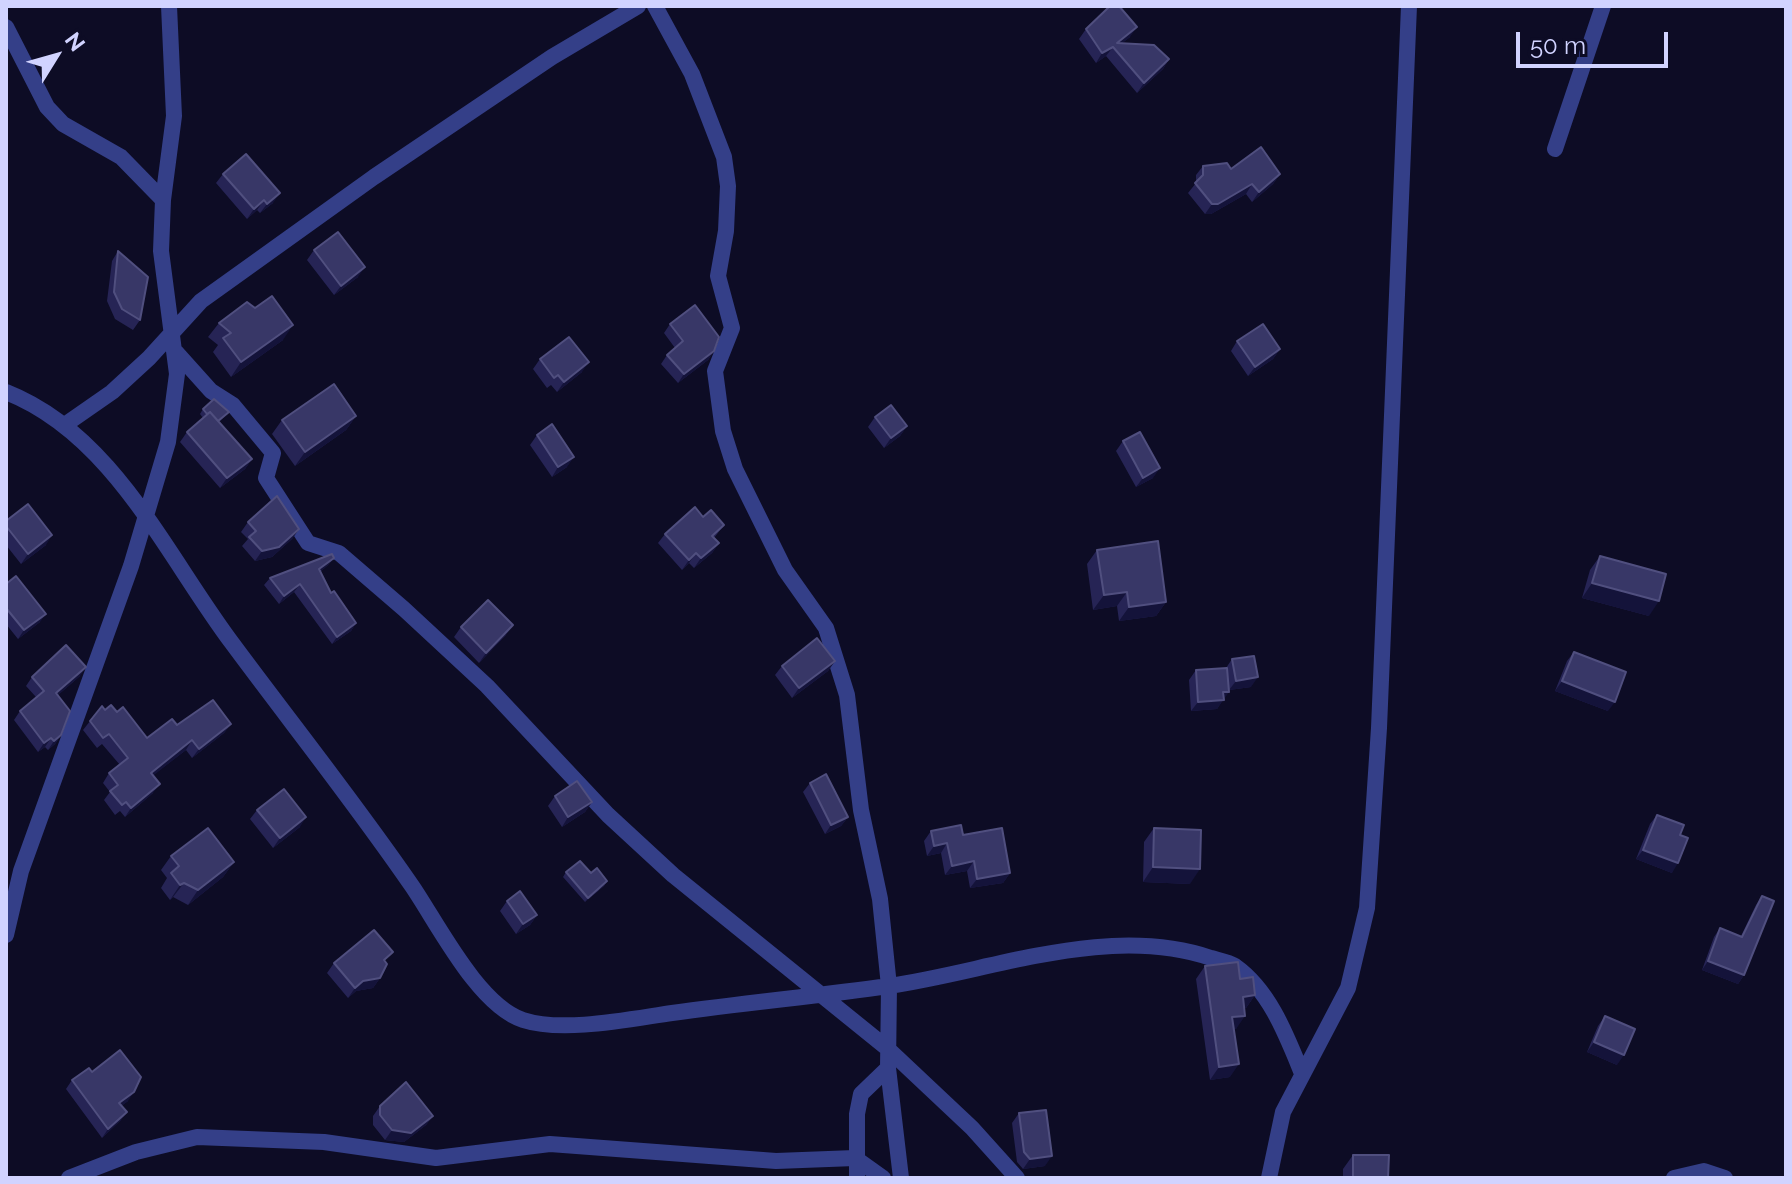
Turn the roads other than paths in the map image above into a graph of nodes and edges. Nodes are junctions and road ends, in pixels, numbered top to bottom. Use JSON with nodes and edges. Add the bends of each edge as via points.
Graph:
{"nodes":[{"id":1,"x":169,"y":6,"type":"edge"},
{"id":2,"x":638,"y":6,"type":"edge"},
{"id":3,"x":655,"y":6,"type":"edge"},
{"id":4,"x":1409,"y":6,"type":"edge"},
{"id":5,"x":1603,"y":6,"type":"edge"},
{"id":6,"x":6,"y":27,"type":"edge"},
{"id":7,"x":1555,"y":149,"type":"dead end"},
{"id":8,"x":163,"y":200,"type":"junction"},
{"id":9,"x":174,"y":330,"type":"junction"},
{"id":10,"x":176,"y":352,"type":"junction"},
{"id":11,"x":6,"y":392,"type":"edge"},
{"id":12,"x":66,"y":424,"type":"junction"},
{"id":13,"x":146,"y":520,"type":"junction"},
{"id":14,"x":6,"y":935,"type":"edge"},
{"id":15,"x":889,"y":986,"type":"junction"},
{"id":16,"x":821,"y":993,"type":"junction"},
{"id":17,"x":887,"y":1048,"type":"junction"},
{"id":18,"x":888,"y":1068,"type":"junction"},
{"id":19,"x":1301,"y":1071,"type":"junction"},
{"id":20,"x":855,"y":1158,"type":"junction"},
{"id":21,"x":69,"y":1178,"type":"edge"},
{"id":22,"x":857,"y":1178,"type":"edge"},
{"id":23,"x":883,"y":1178,"type":"edge"},
{"id":24,"x":901,"y":1178,"type":"edge"},
{"id":25,"x":1017,"y":1178,"type":"edge"},
{"id":26,"x":1269,"y":1178,"type":"edge"},
{"id":27,"x":1674,"y":1178,"type":"edge"},
{"id":28,"x":1725,"y":1178,"type":"edge"}],
"edges":[{"from":1,"to":8,"type":"street","via":[[175,103]]},
{"from":2,"to":9,"type":"street","via":[[374,177],[201,301]]},
{"from":3,"to":15,"type":"street","via":[[709,114],[726,171],[726,231],[718,276],[732,328],[715,371],[723,431],[735,469],[785,570],[826,628],[843,681],[880,899]]},
{"from":4,"to":19,"type":"street","via":[[1367,908],[1348,988]]},
{"from":5,"to":7,"type":"street"},
{"from":6,"to":8,"type":"street","via":[[47,107],[63,124],[121,157]]},
{"from":8,"to":9,"type":"street","via":[[164,290]]},
{"from":9,"to":10,"type":"street"},
{"from":9,"to":12,"type":"street","via":[[112,392]]},
{"from":10,"to":13,"type":"street","via":[[168,442]]},
{"from":10,"to":16,"type":"street","via":[[211,391],[233,405],[273,453],[266,478],[308,543],[339,553],[365,574],[487,686],[673,875]]},
{"from":11,"to":12,"type":"street"},
{"from":12,"to":13,"type":"street","via":[[101,457]]},
{"from":13,"to":14,"type":"street","via":[[21,871]]},
{"from":13,"to":16,"type":"street","via":[[494,1002],[519,1019],[551,1026]]},
{"from":15,"to":16,"type":"street"},
{"from":15,"to":17,"type":"street"},
{"from":15,"to":19,"type":"street","via":[[1115,945],[1183,949],[1234,966],[1277,1013]]},
{"from":16,"to":17,"type":"street"},
{"from":17,"to":18,"type":"street"},
{"from":17,"to":25,"type":"street"},
{"from":18,"to":20,"type":"street","via":[[861,1094]]},
{"from":18,"to":24,"type":"street"},
{"from":19,"to":26,"type":"street","via":[[1283,1112]]},
{"from":20,"to":21,"type":"street","via":[[776,1161],[550,1144],[436,1158],[324,1142],[197,1137],[136,1152]]},
{"from":20,"to":22,"type":"street"},
{"from":20,"to":23,"type":"street"},
{"from":27,"to":28,"type":"street","via":[[1704,1171]]}]}
